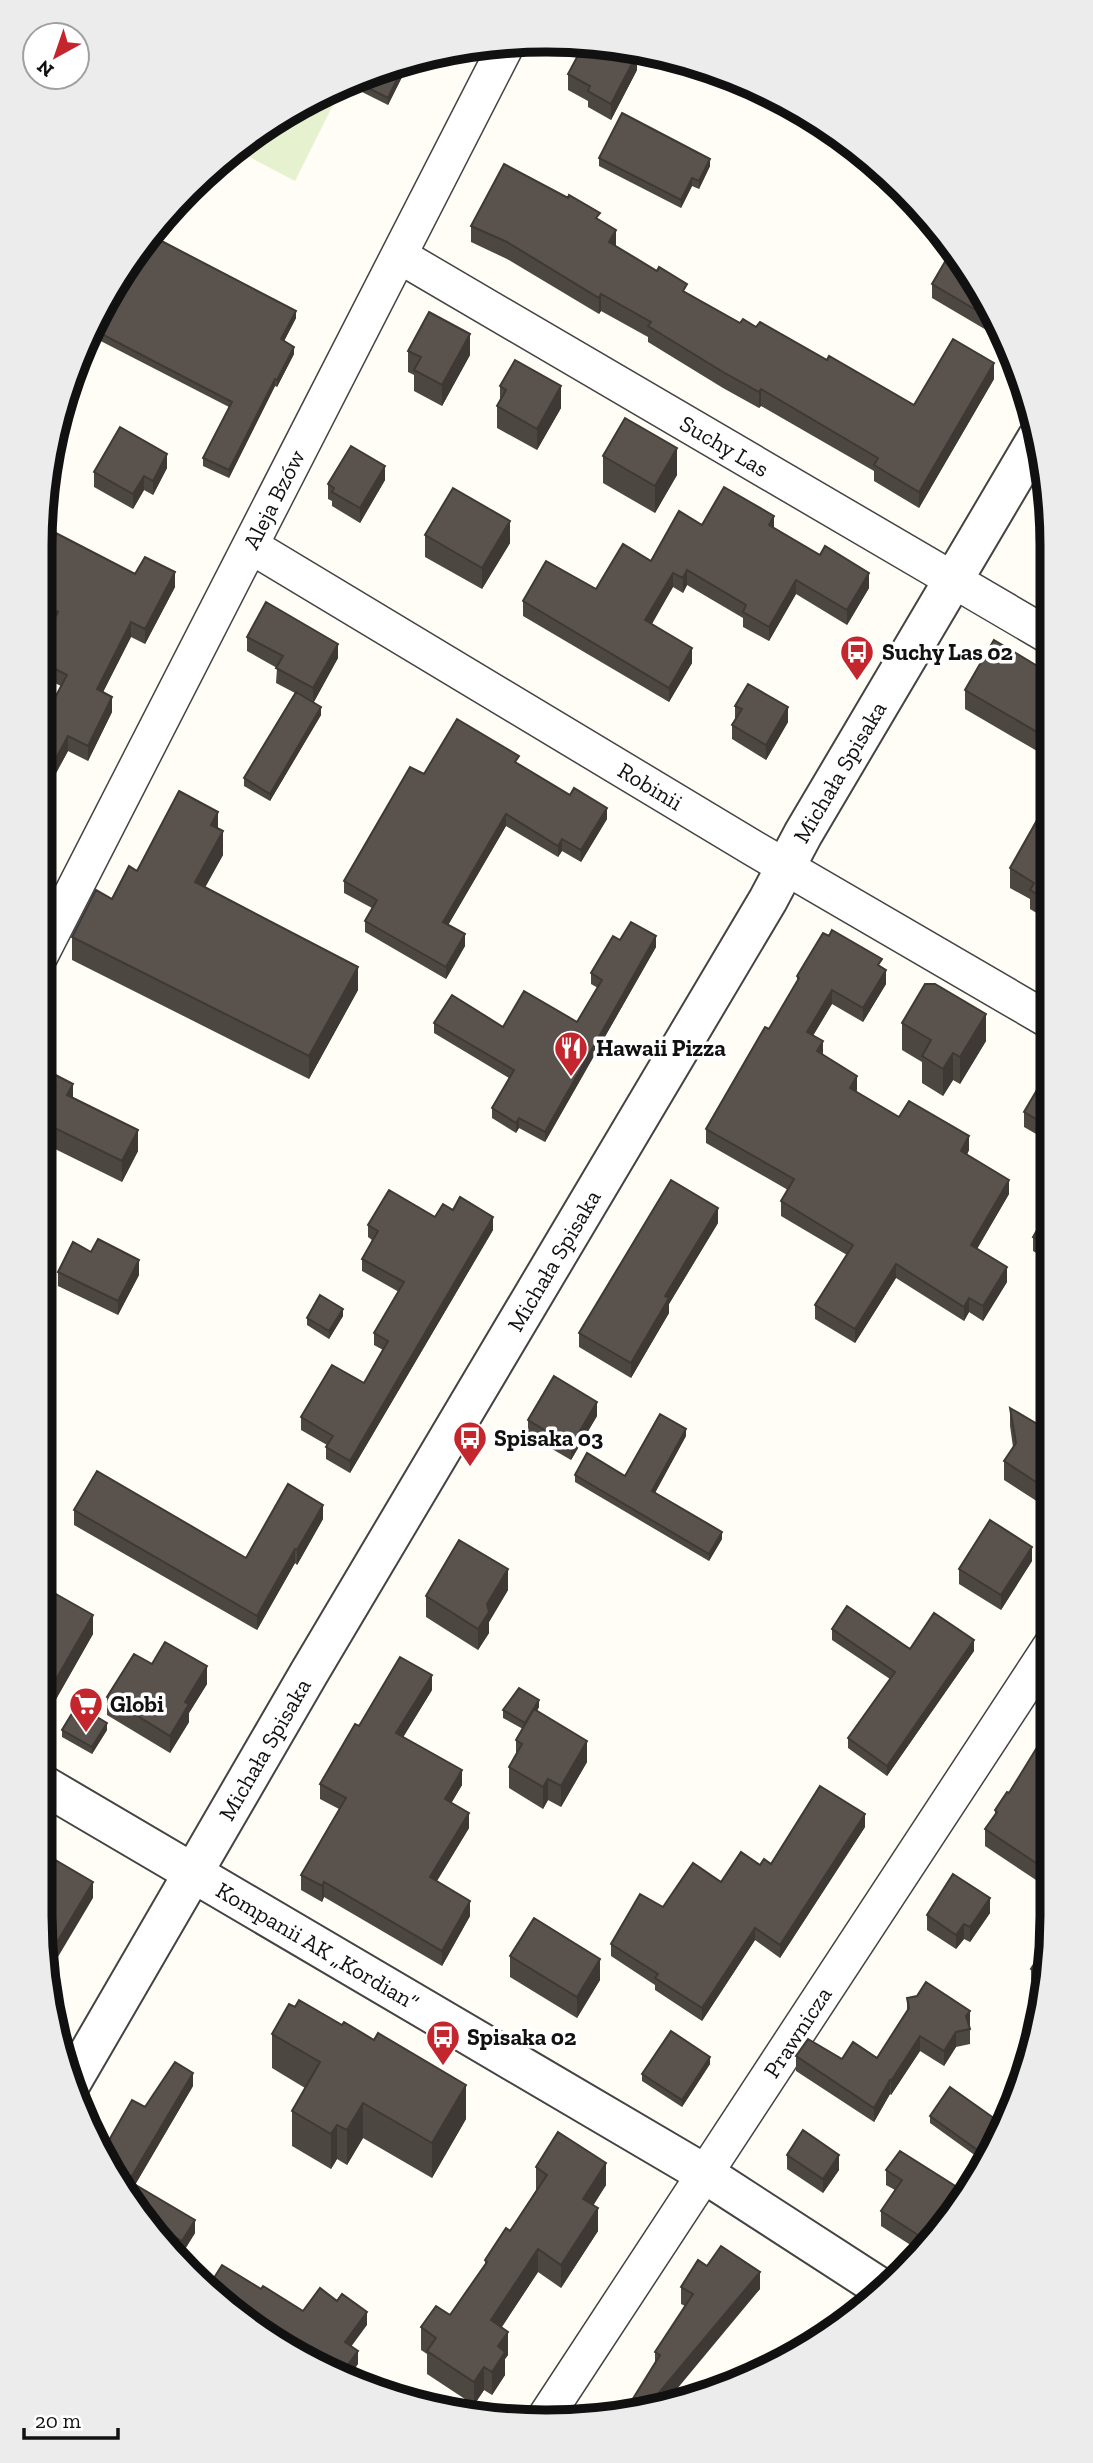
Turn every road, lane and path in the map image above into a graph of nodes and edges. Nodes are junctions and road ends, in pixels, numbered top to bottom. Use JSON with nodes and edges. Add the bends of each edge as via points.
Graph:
{"nodes":[{"id":1,"x":501,"y":55,"type":"edge"},
{"id":2,"x":400,"y":256,"type":"junction"},
{"id":3,"x":1031,"y":449,"type":"edge"},
{"id":4,"x":251,"y":546,"type":"junction"},
{"id":5,"x":954,"y":580,"type":"junction"},
{"id":6,"x":1040,"y":631,"type":"edge"},
{"id":7,"x":786,"y":867,"type":"junction"},
{"id":8,"x":52,"y":933,"type":"edge"},
{"id":9,"x":1040,"y":1015,"type":"edge"},
{"id":10,"x":1040,"y":1662,"type":"edge"},
{"id":11,"x":52,"y":1790,"type":"edge"},
{"id":12,"x":193,"y":1872,"type":"junction"},
{"id":13,"x":78,"y":2070,"type":"edge"},
{"id":14,"x":705,"y":2174,"type":"junction"},
{"id":15,"x":876,"y":2285,"type":"edge"},
{"id":16,"x":550,"y":2410,"type":"edge"}],
"edges":[{"from":1,"to":2,"type":"street","name":"Aleja Bzów"},
{"from":2,"to":4,"type":"street","name":"Aleja Bzów"},
{"from":2,"to":5,"type":"street","name":"Suchy Las"},
{"from":3,"to":5,"type":"street","name":"Michała Spisaka"},
{"from":4,"to":7,"type":"street","name":"Robinii"},
{"from":4,"to":8,"type":"street","name":"Aleja Bzów"},
{"from":5,"to":6,"type":"street","name":"Suchy Las"},
{"from":5,"to":7,"type":"street","name":"Michała Spisaka"},
{"from":7,"to":9,"type":"street","name":"Robinii"},
{"from":7,"to":12,"type":"street","name":"Michała Spisaka"},
{"from":10,"to":14,"type":"street","name":"Prawnicza"},
{"from":11,"to":12,"type":"street","name":"Kompanii AK „Kordian”"},
{"from":12,"to":13,"type":"street","name":"Michała Spisaka"},
{"from":12,"to":14,"type":"street","name":"Kompanii AK „Kordian”"},
{"from":14,"to":15,"type":"street","name":"Kompanii AK „Kordian”"},
{"from":14,"to":16,"type":"street","name":"Prawnicza"}]}
